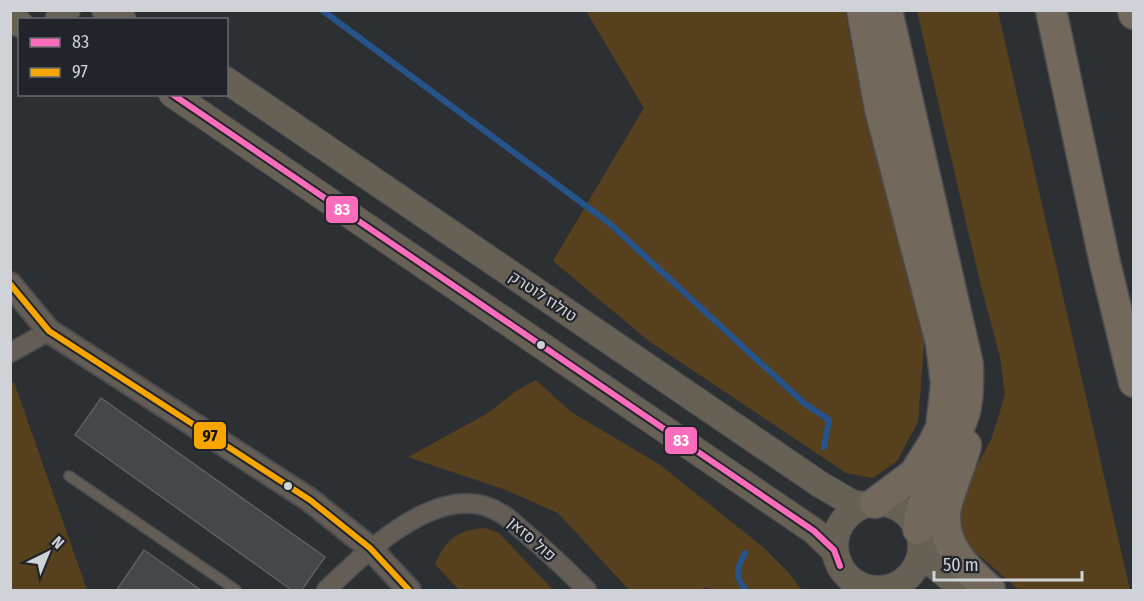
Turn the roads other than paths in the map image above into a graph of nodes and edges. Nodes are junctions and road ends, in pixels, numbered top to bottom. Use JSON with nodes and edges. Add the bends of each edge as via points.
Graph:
{"nodes":[{"id":1,"x":105,"y":10,"type":"edge"},
{"id":2,"x":862,"y":10,"type":"edge"},
{"id":3,"x":887,"y":10,"type":"edge"},
{"id":4,"x":1052,"y":10,"type":"edge"},
{"id":5,"x":119,"y":18,"type":"edge"},
{"id":6,"x":228,"y":81,"type":"edge"},
{"id":7,"x":175,"y":96,"type":"edge"},
{"id":8,"x":10,"y":284,"type":"edge"},
{"id":9,"x":49,"y":330,"type":"junction"},
{"id":10,"x":10,"y":353,"type":"edge"},
{"id":11,"x":968,"y":364,"type":"junction"},
{"id":12,"x":1134,"y":382,"type":"edge"},
{"id":13,"x":69,"y":476,"type":"dead end"},
{"id":14,"x":869,"y":504,"type":"junction"},
{"id":15,"x":920,"y":536,"type":"junction"},
{"id":16,"x":370,"y":548,"type":"junction"},
{"id":17,"x":840,"y":566,"type":"junction"},
{"id":18,"x":890,"y":590,"type":"edge"},
{"id":19,"x":237,"y":591,"type":"edge"},
{"id":20,"x":326,"y":591,"type":"edge"},
{"id":21,"x":409,"y":591,"type":"edge"},
{"id":22,"x":587,"y":591,"type":"edge"},
{"id":23,"x":964,"y":591,"type":"edge"},
{"id":24,"x":990,"y":591,"type":"edge"}],
"edges":[{"from":1,"to":5,"type":"main road"},
{"from":2,"to":14,"type":"highway","via":[[880,109],[941,343],[946,384],[941,428],[914,474]]},
{"from":3,"to":11,"type":"highway"},
{"from":4,"to":12,"type":"highway"},
{"from":6,"to":14,"type":"main road","name":"טולוז לוטרק","via":[[821,485],[852,503]]},
{"from":7,"to":17,"type":"main road","via":[[813,531],[834,550]]},
{"from":8,"to":9,"type":"street"},
{"from":9,"to":10,"type":"street"},
{"from":9,"to":16,"type":"street","via":[[310,500]]},
{"from":11,"to":15,"type":"highway","via":[[965,410],[923,501]]},
{"from":11,"to":24,"type":"highway","via":[[973,393],[968,437],[946,510],[946,526],[957,558]]},
{"from":13,"to":19,"type":"lane"},
{"from":14,"to":15,"type":"main road","via":[[901,509]]},
{"from":14,"to":17,"type":"main road","via":[[851,512],[841,523],[835,552]]},
{"from":15,"to":18,"type":"main road","via":[[919,561],[910,577]]},
{"from":15,"to":23,"type":"main road","via":[[934,565]]},
{"from":16,"to":20,"type":"street","name":"פול סזאן"},
{"from":16,"to":21,"type":"street"},
{"from":16,"to":22,"type":"street","name":"פול סזאן","via":[[425,513],[449,505],[476,503],[501,513]]},
{"from":17,"to":18,"type":"main road","via":[[860,586]]}]}
